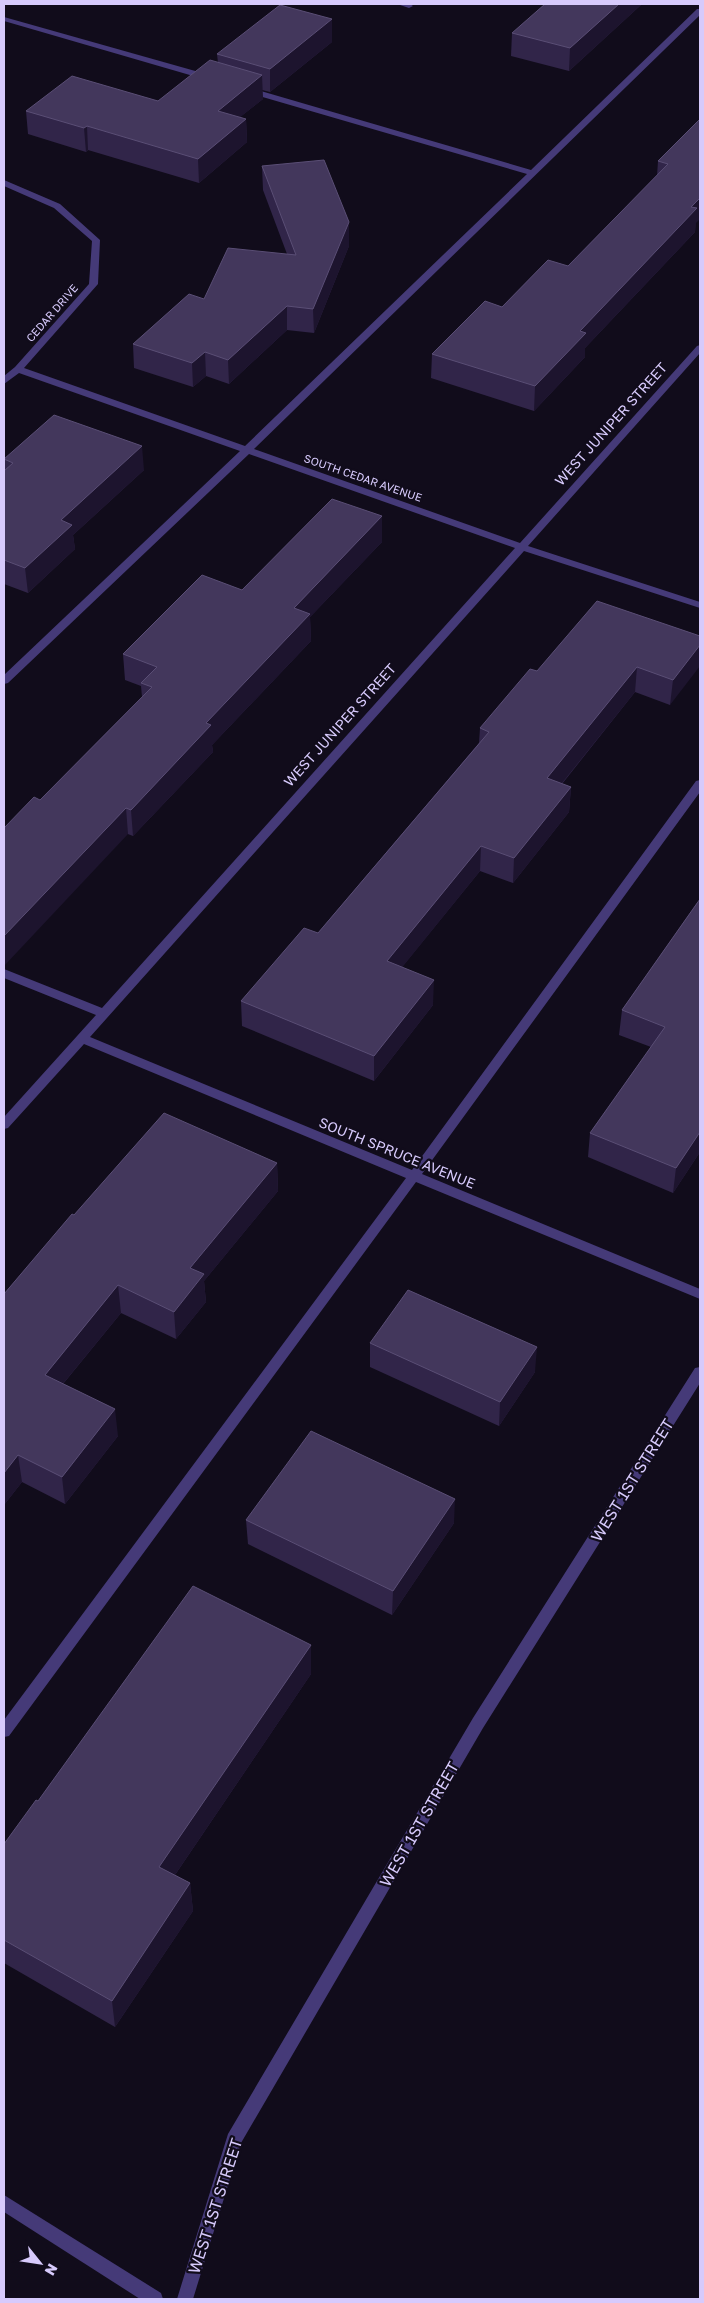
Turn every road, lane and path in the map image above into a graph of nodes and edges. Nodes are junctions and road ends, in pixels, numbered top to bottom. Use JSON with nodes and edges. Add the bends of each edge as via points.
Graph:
{"nodes":[{"id":1,"x":700,"y":11,"type":"edge"},
{"id":2,"x":4,"y":19,"type":"edge"},
{"id":3,"x":221,"y":82,"type":"edge"},
{"id":4,"x":240,"y":87,"type":"edge"},
{"id":5,"x":534,"y":172,"type":"junction"},
{"id":6,"x":4,"y":183,"type":"edge"},
{"id":7,"x":700,"y":348,"type":"edge"},
{"id":8,"x":18,"y":370,"type":"junction"},
{"id":9,"x":4,"y":381,"type":"edge"},
{"id":10,"x":247,"y":450,"type":"junction"},
{"id":11,"x":521,"y":547,"type":"junction"},
{"id":12,"x":700,"y":605,"type":"edge"},
{"id":13,"x":4,"y":681,"type":"edge"},
{"id":14,"x":700,"y":784,"type":"edge"},
{"id":15,"x":4,"y":973,"type":"edge"},
{"id":16,"x":105,"y":1014,"type":"junction"},
{"id":17,"x":82,"y":1039,"type":"junction"},
{"id":18,"x":4,"y":1125,"type":"edge"},
{"id":19,"x":414,"y":1176,"type":"junction"},
{"id":20,"x":700,"y":1294,"type":"edge"},
{"id":21,"x":700,"y":1372,"type":"edge"},
{"id":22,"x":4,"y":1731,"type":"edge"},
{"id":23,"x":4,"y":2203,"type":"edge"},
{"id":24,"x":155,"y":2299,"type":"edge"},
{"id":25,"x":185,"y":2299,"type":"edge"}],
"edges":[{"from":1,"to":5,"type":"street"},
{"from":2,"to":3,"type":"street"},
{"from":4,"to":5,"type":"street"},
{"from":5,"to":10,"type":"street"},
{"from":6,"to":8,"type":"street","name":"CEDAR DRIVE","via":[[57,206],[96,240],[94,284]]},
{"from":7,"to":11,"type":"street","name":"WEST JUNIPER STREET"},
{"from":8,"to":9,"type":"street","name":"CEDAR DRIVE"},
{"from":8,"to":10,"type":"street","name":"SOUTH CEDAR AVENUE"},
{"from":10,"to":11,"type":"street","name":"SOUTH CEDAR AVENUE"},
{"from":10,"to":13,"type":"street"},
{"from":11,"to":12,"type":"street","name":"SOUTH CEDAR AVENUE"},
{"from":11,"to":16,"type":"street","name":"WEST JUNIPER STREET"},
{"from":14,"to":19,"type":"street"},
{"from":15,"to":16,"type":"street"},
{"from":16,"to":17,"type":"street","name":"WEST JUNIPER STREET"},
{"from":17,"to":18,"type":"street","name":"WEST JUNIPER STREET"},
{"from":17,"to":19,"type":"street","name":"SOUTH SPRUCE AVENUE"},
{"from":19,"to":20,"type":"street","name":"SOUTH SPRUCE AVENUE"},
{"from":19,"to":22,"type":"street"},
{"from":21,"to":25,"type":"street","name":"WEST 1ST STREET","via":[[478,1723],[234,2140]]},
{"from":23,"to":24,"type":"street"}]}
